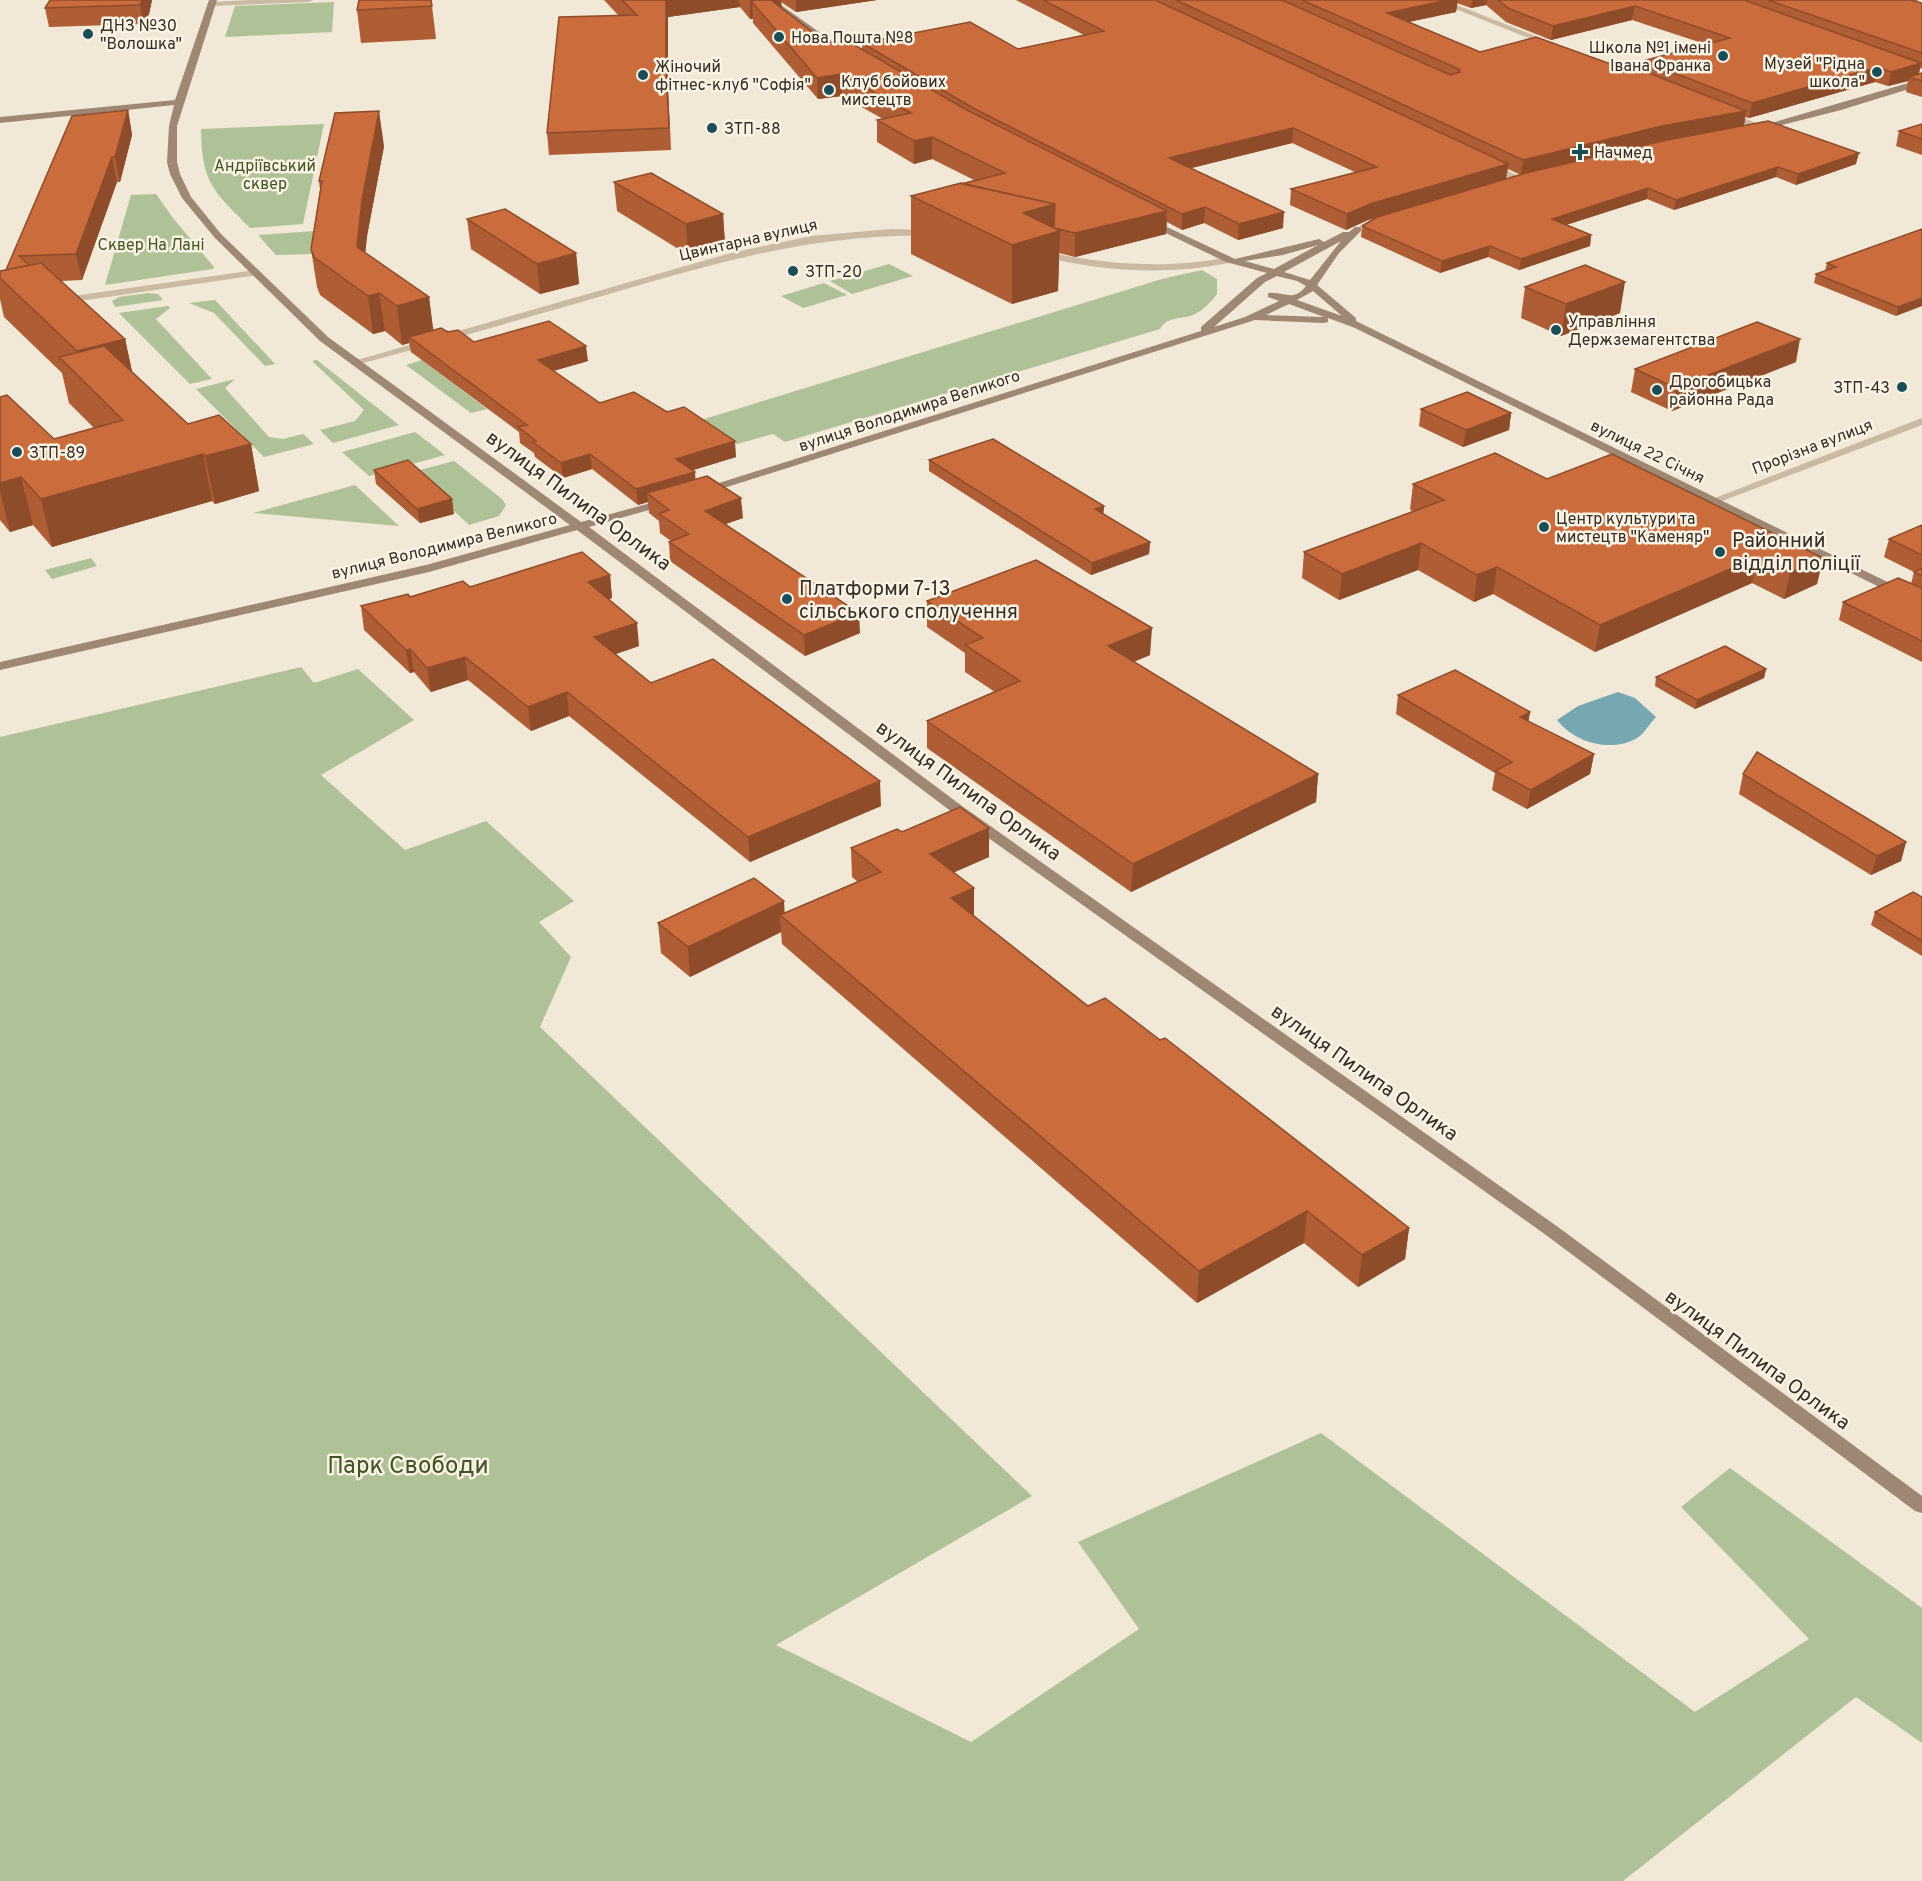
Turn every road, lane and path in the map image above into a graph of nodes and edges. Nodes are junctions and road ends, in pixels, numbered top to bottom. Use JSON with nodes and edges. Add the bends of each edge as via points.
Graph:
{"nodes":[{"id":1,"x":309,"y":0,"type":"edge"},
{"id":2,"x":769,"y":0,"type":"edge"},
{"id":3,"x":1437,"y":0,"type":"edge"},
{"id":4,"x":212,"y":2,"type":"edge"},
{"id":5,"x":1560,"y":48,"type":"edge"},
{"id":6,"x":850,"y":57,"type":"edge"},
{"id":7,"x":1922,"y":82,"type":"edge"},
{"id":8,"x":179,"y":102,"type":"junction"},
{"id":9,"x":1721,"y":111,"type":"edge"},
{"id":10,"x":0,"y":120,"type":"edge"},
{"id":11,"x":1761,"y":127,"type":"junction"},
{"id":12,"x":1739,"y":132,"type":"edge"},
{"id":13,"x":1480,"y":161,"type":"edge"},
{"id":14,"x":1532,"y":178,"type":"edge"},
{"id":15,"x":1521,"y":180,"type":"junction"},
{"id":16,"x":1510,"y":184,"type":"edge"},
{"id":17,"x":1144,"y":219,"type":"edge"},
{"id":18,"x":945,"y":234,"type":"edge"},
{"id":19,"x":1342,"y":236,"type":"junction"},
{"id":20,"x":1030,"y":251,"type":"edge"},
{"id":21,"x":1229,"y":260,"type":"junction"},
{"id":22,"x":1278,"y":272,"type":"junction"},
{"id":23,"x":255,"y":273,"type":"junction"},
{"id":24,"x":1296,"y":278,"type":"junction"},
{"id":25,"x":1262,"y":281,"type":"junction"},
{"id":26,"x":1308,"y":288,"type":"junction"},
{"id":27,"x":1272,"y":295,"type":"junction"},
{"id":28,"x":1290,"y":301,"type":"junction"},
{"id":29,"x":50,"y":302,"type":"edge"},
{"id":30,"x":1249,"y":319,"type":"junction"},
{"id":31,"x":1359,"y":326,"type":"junction"},
{"id":32,"x":1198,"y":335,"type":"junction"},
{"id":33,"x":355,"y":362,"type":"junction"},
{"id":34,"x":1922,"y":421,"type":"edge"},
{"id":35,"x":1713,"y":501,"type":"junction"},
{"id":36,"x":582,"y":527,"type":"junction"},
{"id":37,"x":1922,"y":604,"type":"edge"},
{"id":38,"x":0,"y":666,"type":"edge"},
{"id":39,"x":1922,"y":1506,"type":"edge"}],
"edges":[{"from":1,"to":4,"type":"street"},
{"from":2,"to":6,"type":"main road"},
{"from":3,"to":5,"type":"street"},
{"from":4,"to":8,"type":"main road","name":"вулиця Пилипа Орлика"},
{"from":7,"to":11,"type":"main road"},
{"from":8,"to":10,"type":"main road"},
{"from":8,"to":23,"type":"main road","name":"вулиця Пилипа Орлика","via":[[172,162],[180,186],[218,236]]},
{"from":9,"to":11,"type":"street"},
{"from":11,"to":12,"type":"main road"},
{"from":13,"to":15,"type":"street"},
{"from":14,"to":15,"type":"main road"},
{"from":15,"to":16,"type":"main road"},
{"from":17,"to":21,"type":"main road"},
{"from":18,"to":33,"type":"street","name":"Цвинтарна вулиця","via":[[841,235],[782,244]]},
{"from":19,"to":21,"type":"main road","via":[[1283,252]]},
{"from":19,"to":22,"type":"main road"},
{"from":19,"to":26,"type":"main road","via":[[1361,228],[1336,251]]},
{"from":20,"to":21,"type":"street","via":[[1083,264],[1143,269]]},
{"from":21,"to":22,"type":"main road"},
{"from":21,"to":25,"type":"main road"},
{"from":22,"to":24,"type":"main road"},
{"from":22,"to":25,"type":"main road"},
{"from":23,"to":29,"type":"street"},
{"from":23,"to":33,"type":"main road","name":"вулиця Пилипа Орлика","via":[[324,339]]},
{"from":24,"to":25,"type":"main road","via":[[1282,276]]},
{"from":24,"to":26,"type":"main road"},
{"from":25,"to":27,"type":"main road","via":[[1260,290]]},
{"from":25,"to":32,"type":"main road"},
{"from":26,"to":27,"type":"main road","via":[[1291,297]]},
{"from":26,"to":28,"type":"main road"},
{"from":26,"to":31,"type":"main road"},
{"from":27,"to":28,"type":"main road"},
{"from":28,"to":30,"type":"main road"},
{"from":28,"to":31,"type":"main road"},
{"from":30,"to":31,"type":"main road","via":[[1309,318]]},
{"from":30,"to":32,"type":"main road","name":"вулиця Володимира Великого"},
{"from":31,"to":35,"type":"main road","name":"вулиця 22 Січня"},
{"from":32,"to":36,"type":"main road","name":"вулиця Володимира Великого"},
{"from":33,"to":36,"type":"main road","name":"вулиця Пилипа Орлика"},
{"from":34,"to":35,"type":"street","name":"Прорізна вулиця"},
{"from":35,"to":37,"type":"main road","name":"вулиця 22 Січня"},
{"from":36,"to":38,"type":"main road","name":"вулиця Володимира Великого","via":[[429,568]]},
{"from":36,"to":39,"type":"main road","name":"вулиця Пилипа Орлика","via":[[957,809],[1543,1224]]}]}
